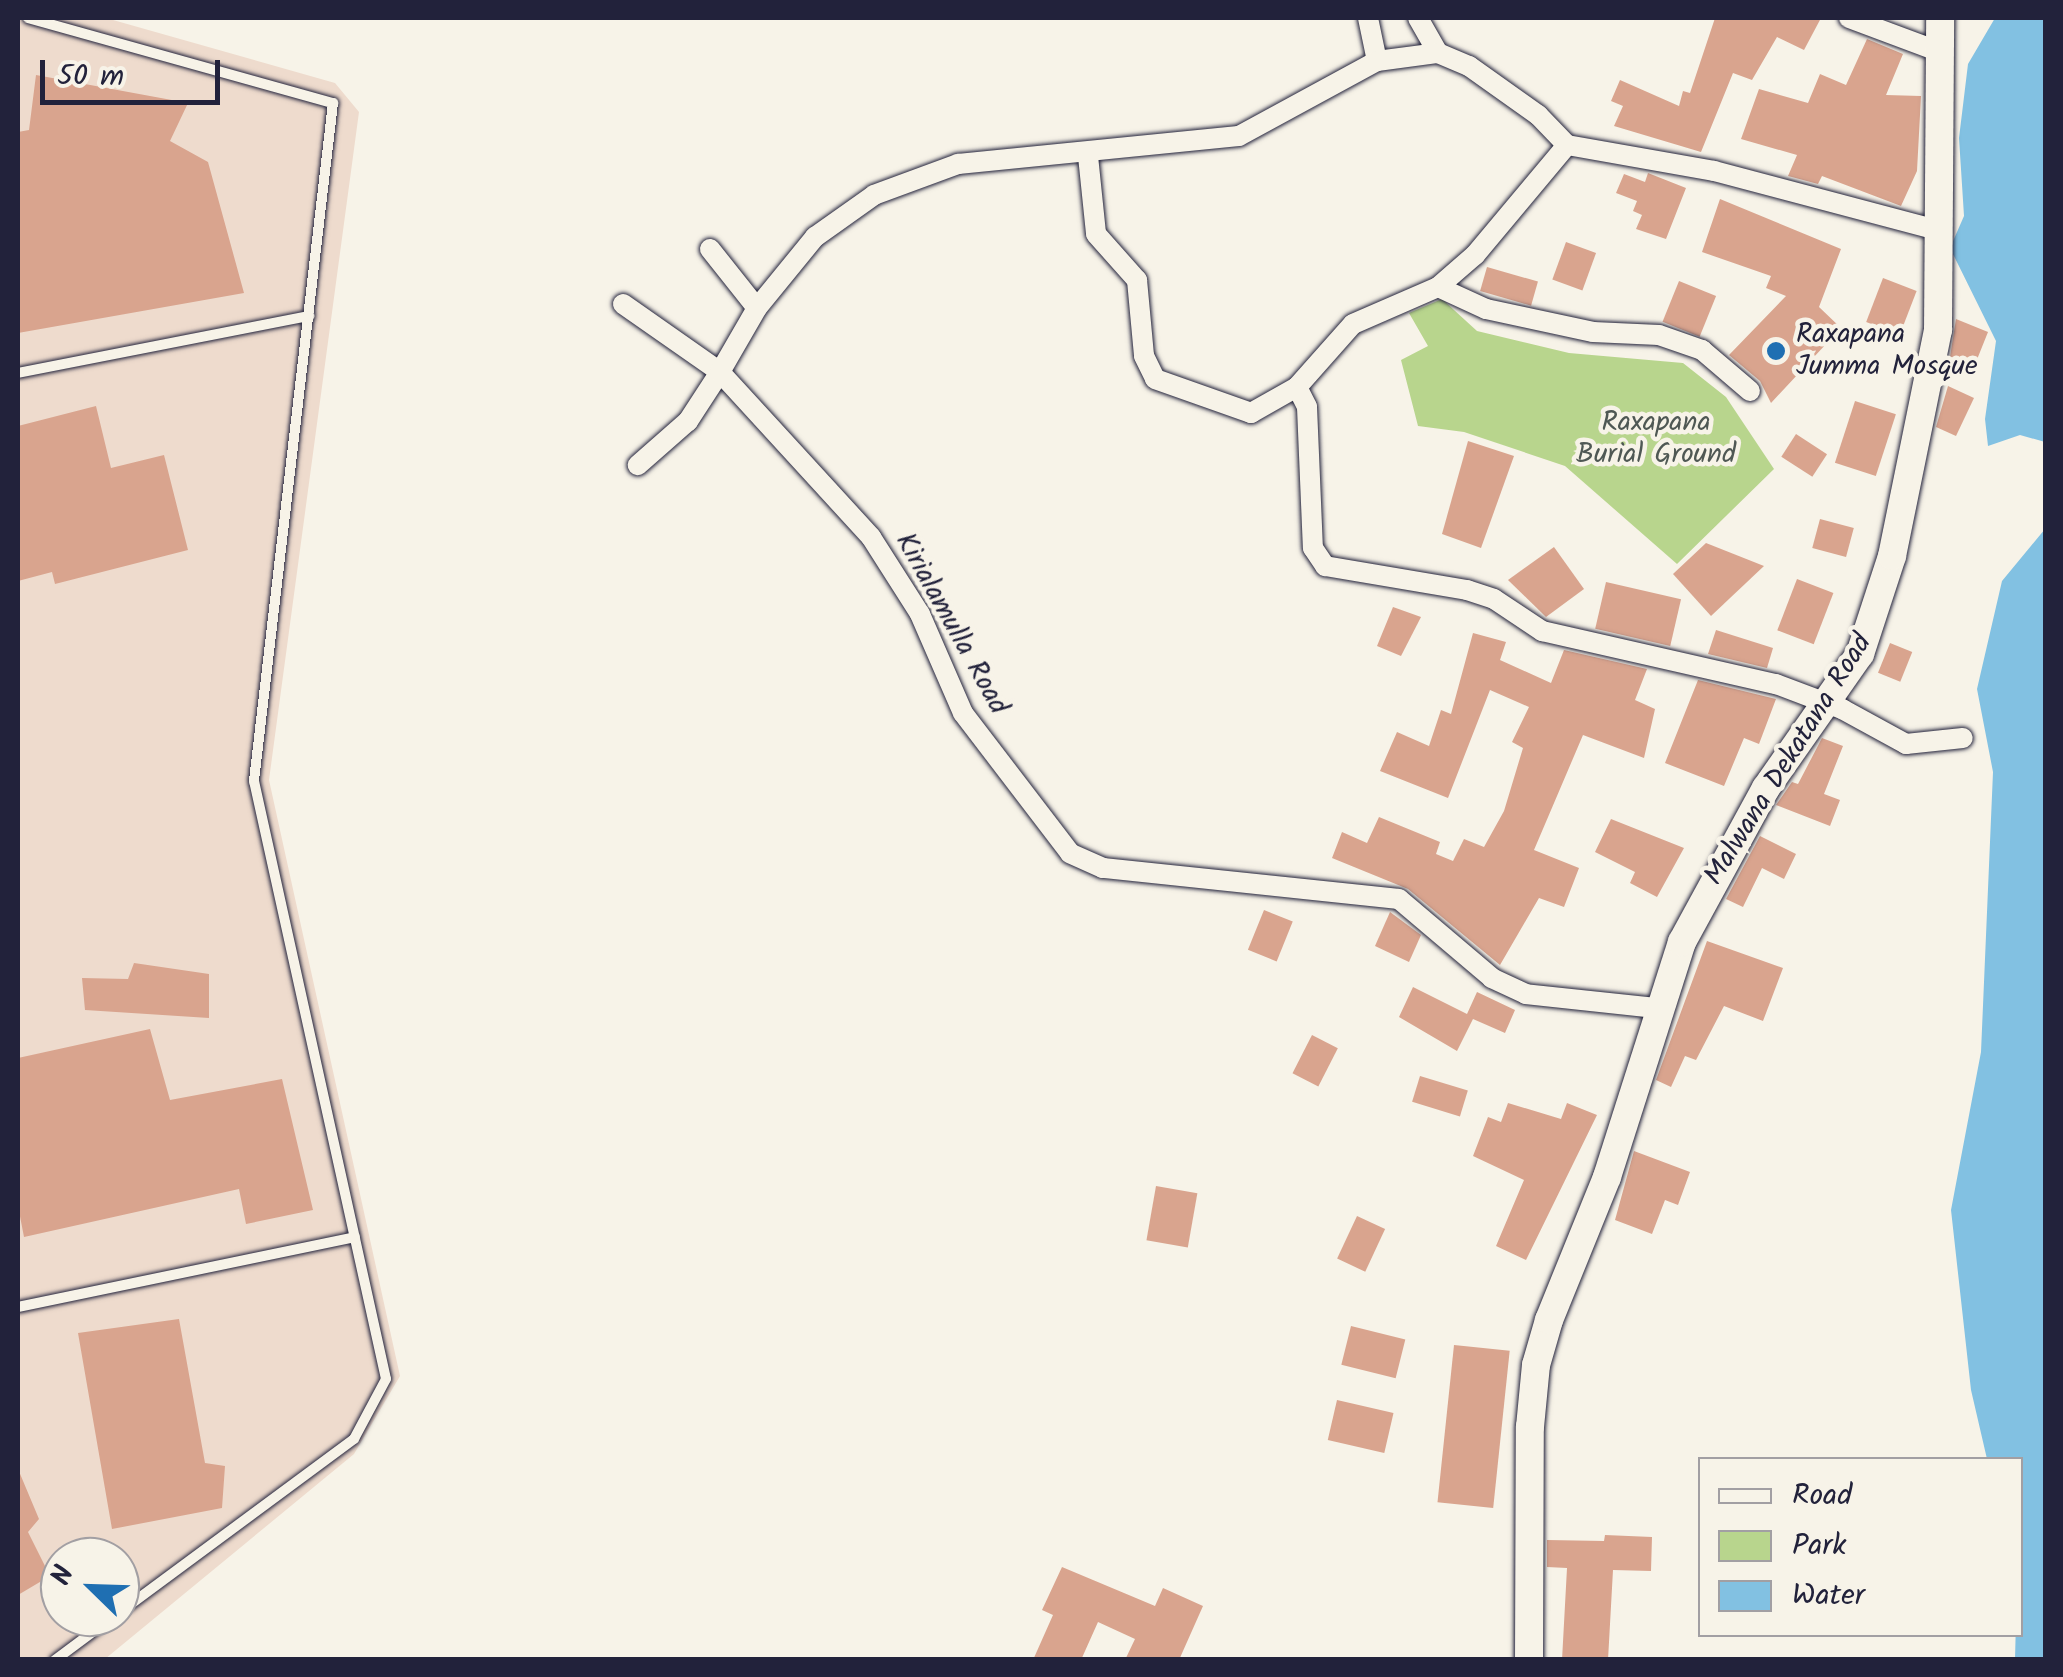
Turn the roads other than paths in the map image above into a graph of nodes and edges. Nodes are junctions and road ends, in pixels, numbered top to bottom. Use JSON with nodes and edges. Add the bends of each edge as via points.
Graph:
{"nodes":[{"id":1,"x":28,"y":18,"type":"edge"},
{"id":2,"x":1368,"y":18,"type":"edge"},
{"id":3,"x":1418,"y":18,"type":"edge"},
{"id":4,"x":1850,"y":18,"type":"edge"},
{"id":5,"x":1940,"y":18,"type":"edge"},
{"id":6,"x":1940,"y":52,"type":"junction"},
{"id":7,"x":1438,"y":53,"type":"junction"},
{"id":8,"x":1377,"y":62,"type":"junction"},
{"id":9,"x":1567,"y":145,"type":"junction"},
{"id":10,"x":1088,"y":156,"type":"junction"},
{"id":11,"x":1938,"y":230,"type":"junction"},
{"id":12,"x":710,"y":249,"type":"dead end"},
{"id":13,"x":1438,"y":287,"type":"junction"},
{"id":14,"x":623,"y":304,"type":"dead end"},
{"id":15,"x":757,"y":308,"type":"junction"},
{"id":16,"x":309,"y":316,"type":"junction"},
{"id":17,"x":720,"y":372,"type":"junction"},
{"id":18,"x":18,"y":373,"type":"edge"},
{"id":19,"x":1297,"y":386,"type":"junction"},
{"id":20,"x":1750,"y":391,"type":"dead end"},
{"id":21,"x":638,"y":465,"type":"dead end"},
{"id":22,"x":1828,"y":704,"type":"junction"},
{"id":23,"x":1963,"y":738,"type":"dead end"},
{"id":24,"x":1656,"y":1008,"type":"junction"},
{"id":25,"x":354,"y":1237,"type":"junction"},
{"id":26,"x":18,"y":1307,"type":"edge"},
{"id":27,"x":140,"y":1597,"type":"edge"},
{"id":28,"x":86,"y":1637,"type":"edge"},
{"id":29,"x":56,"y":1660,"type":"edge"},
{"id":30,"x":1529,"y":1660,"type":"edge"}],
"edges":[{"from":1,"to":16,"type":"lane","via":[[333,103]]},
{"from":2,"to":8,"type":"street"},
{"from":3,"to":7,"type":"street"},
{"from":4,"to":6,"type":"street"},
{"from":5,"to":6,"type":"main road","name":"Malwana Dekatana Road"},
{"from":6,"to":11,"type":"main road","name":"Malwana Dekatana Road"},
{"from":7,"to":8,"type":"street"},
{"from":7,"to":9,"type":"street","via":[[1497,86]]},
{"from":8,"to":10,"type":"street","via":[[1239,136]]},
{"from":9,"to":11,"type":"street","via":[[1714,171]]},
{"from":9,"to":13,"type":"street","via":[[1476,255]]},
{"from":10,"to":15,"type":"street","via":[[958,164],[874,194],[815,237]]},
{"from":10,"to":19,"type":"street","via":[[1096,234],[1137,280],[1144,356],[1155,379],[1250,413]]},
{"from":11,"to":22,"type":"main road","name":"Malwana Dekatana Road","via":[[1938,330],[1892,556],[1874,622]]},
{"from":12,"to":15,"type":"street"},
{"from":13,"to":19,"type":"street","via":[[1353,324]]},
{"from":13,"to":20,"type":"street","via":[[1486,309],[1593,332],[1659,335],[1702,350]]},
{"from":14,"to":17,"type":"street","name":"Kirialamulla Road"},
{"from":15,"to":17,"type":"street"},
{"from":16,"to":18,"type":"lane"},
{"from":16,"to":25,"type":"lane","via":[[254,780]]},
{"from":17,"to":21,"type":"street","via":[[688,421]]},
{"from":17,"to":24,"type":"street","name":"Kirialamulla Road","via":[[871,537],[920,614],[963,713],[1070,853],[1102,868],[1399,898],[1492,978],[1526,994]]},
{"from":19,"to":22,"type":"street","via":[[1307,407],[1313,548],[1325,566],[1467,590],[1494,598],[1542,630],[1687,660]]},
{"from":22,"to":23,"type":"street","via":[[1906,744]]},
{"from":22,"to":24,"type":"main road","name":"Malwana Dekatana Road","via":[[1766,788],[1707,891]]},
{"from":24,"to":30,"type":"main road","name":"Malwana Dekatana Road","via":[[1607,1177],[1536,1365]]},
{"from":25,"to":26,"type":"lane"},
{"from":25,"to":27,"type":"lane","via":[[386,1379],[354,1439]]},
{"from":28,"to":29,"type":"lane"}]}
